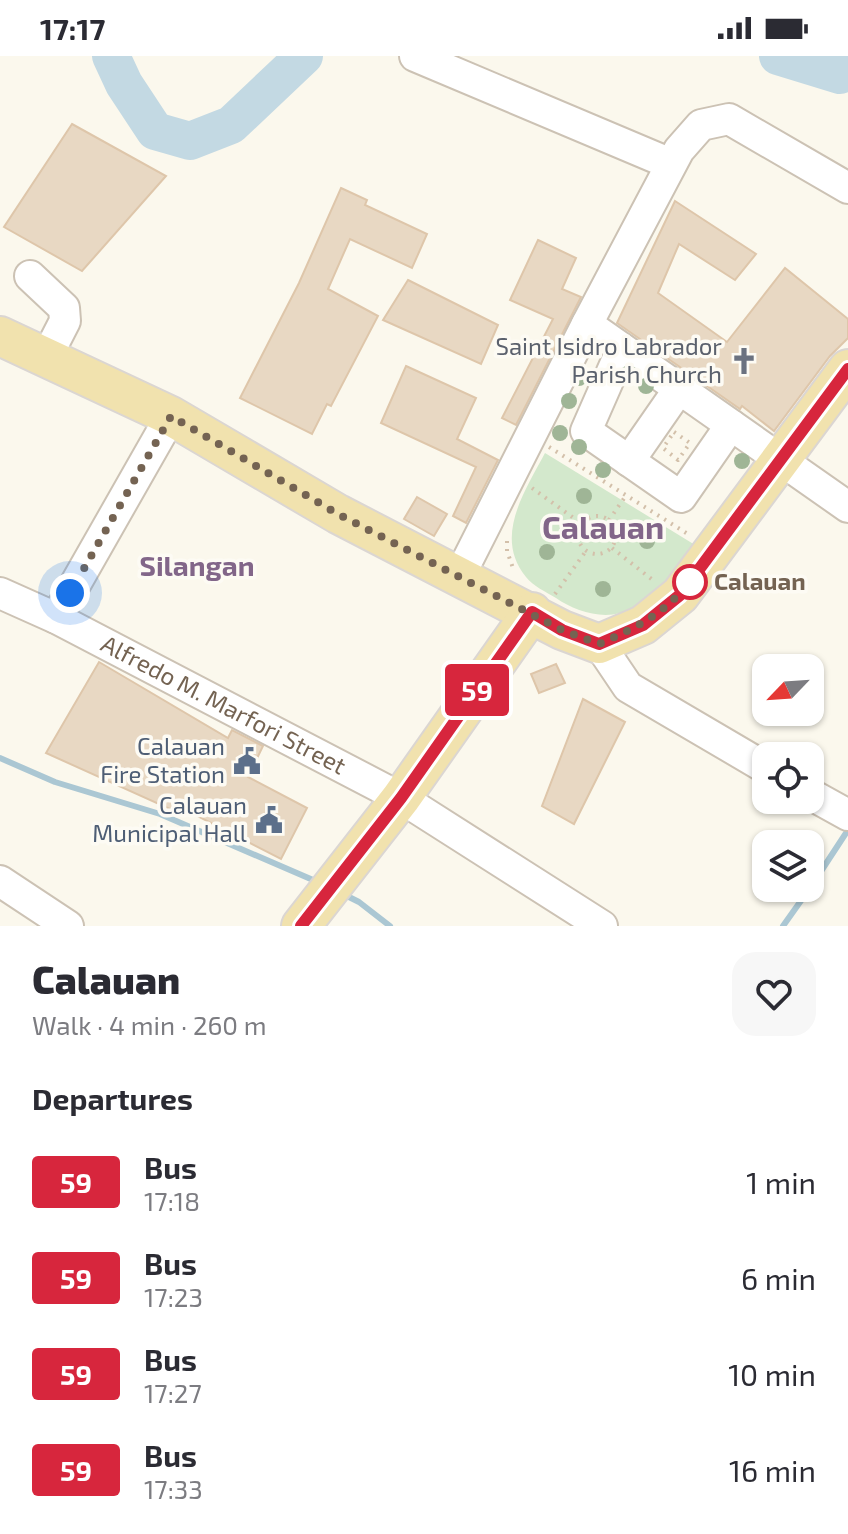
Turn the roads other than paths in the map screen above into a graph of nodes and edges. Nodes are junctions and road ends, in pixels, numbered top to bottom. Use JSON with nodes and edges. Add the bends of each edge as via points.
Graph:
{"nodes":[{"id":1,"x":415,"y":56,"type":"edge"},
{"id":2,"x":671,"y":164,"type":"junction"},
{"id":3,"x":848,"y":188,"type":"edge"},
{"id":4,"x":30,"y":276,"type":"dead end"},
{"id":5,"x":587,"y":324,"type":"junction"},
{"id":6,"x":0,"y":336,"type":"edge"},
{"id":7,"x":622,"y":349,"type":"junction"},
{"id":8,"x":46,"y":358,"type":"junction"},
{"id":9,"x":848,"y":369,"type":"edge"},
{"id":10,"x":679,"y":389,"type":"junction"},
{"id":11,"x":171,"y":416,"type":"junction"},
{"id":12,"x":731,"y":425,"type":"junction"},
{"id":13,"x":781,"y":459,"type":"junction"},
{"id":14,"x":629,"y":461,"type":"junction"},
{"id":15,"x":848,"y":507,"type":"edge"},
{"id":16,"x":460,"y":575,"type":"junction"},
{"id":17,"x":0,"y":593,"type":"edge"},
{"id":18,"x":540,"y":607,"type":"junction"},
{"id":19,"x":56,"y":618,"type":"junction"},
{"id":20,"x":599,"y":644,"type":"junction"},
{"id":21,"x":752,"y":760,"type":"edge"},
{"id":22,"x":401,"y":798,"type":"junction"},
{"id":23,"x":0,"y":881,"type":"edge"},
{"id":24,"x":68,"y":926,"type":"edge"},
{"id":25,"x":301,"y":926,"type":"edge"},
{"id":26,"x":602,"y":926,"type":"edge"}],
"edges":[{"from":1,"to":2,"type":"street"},
{"from":2,"to":3,"type":"street","via":[[701,125],[729,119]]},
{"from":2,"to":5,"type":"street"},
{"from":4,"to":8,"type":"street","via":[[64,308],[65,321]]},
{"from":5,"to":7,"type":"street"},
{"from":5,"to":16,"type":"street"},
{"from":6,"to":8,"type":"main road"},
{"from":7,"to":10,"type":"street"},
{"from":7,"to":14,"type":"street","via":[[586,431]]},
{"from":8,"to":11,"type":"main road"},
{"from":9,"to":13,"type":"main road"},
{"from":10,"to":12,"type":"street"},
{"from":10,"to":14,"type":"street"},
{"from":11,"to":16,"type":"main road","via":[[338,514]]},
{"from":11,"to":19,"type":"street"},
{"from":12,"to":13,"type":"street"},
{"from":12,"to":14,"type":"street","via":[[681,497]]},
{"from":13,"to":15,"type":"street"},
{"from":13,"to":20,"type":"main road","via":[[680,595],[643,625]]},
{"from":16,"to":18,"type":"main road"},
{"from":17,"to":19,"type":"street","name":"Alfredo M. Marfori Street"},
{"from":18,"to":20,"type":"main road","via":[[562,630]]},
{"from":18,"to":22,"type":"main road"},
{"from":19,"to":22,"type":"street","name":"Alfredo M. Marfori Street"},
{"from":20,"to":21,"type":"street","via":[[628,687]]},
{"from":22,"to":25,"type":"main road"},
{"from":22,"to":26,"type":"street","name":"Alfredo M. Marfori Street"},
{"from":23,"to":24,"type":"street"}]}
